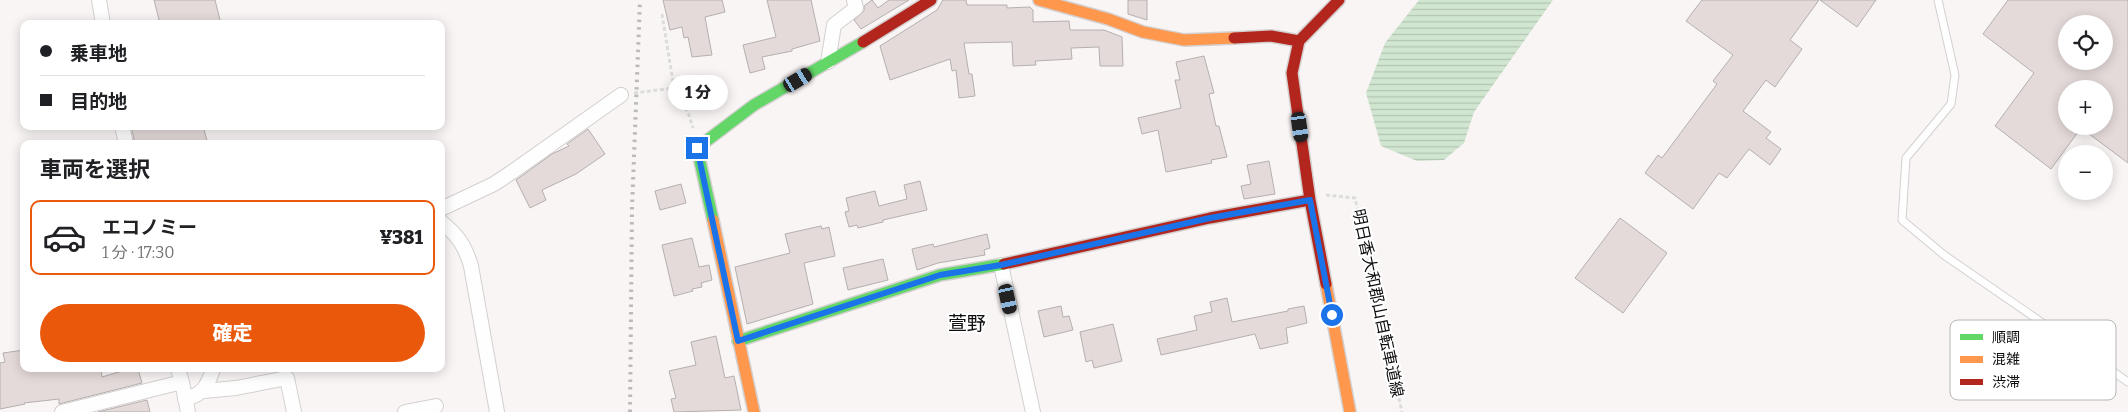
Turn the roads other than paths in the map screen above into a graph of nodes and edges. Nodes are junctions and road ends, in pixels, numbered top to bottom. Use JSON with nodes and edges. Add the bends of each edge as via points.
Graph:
{"nodes":[{"id":1,"x":99,"y":0,"type":"edge"},
{"id":2,"x":854,"y":0,"type":"edge"},
{"id":3,"x":931,"y":0,"type":"edge"},
{"id":4,"x":1039,"y":0,"type":"edge"},
{"id":5,"x":1339,"y":0,"type":"edge"},
{"id":6,"x":1938,"y":0,"type":"edge"},
{"id":7,"x":102,"y":20,"type":"edge"},
{"id":8,"x":1299,"y":41,"type":"junction"},
{"id":9,"x":828,"y":62,"type":"junction"},
{"id":10,"x":621,"y":95,"type":"road end"},
{"id":11,"x":1310,"y":200,"type":"junction"},
{"id":12,"x":445,"y":207,"type":"edge"},
{"id":13,"x":445,"y":225,"type":"edge"},
{"id":14,"x":1001,"y":265,"type":"junction"},
{"id":15,"x":2039,"y":320,"type":"edge"},
{"id":16,"x":738,"y":341,"type":"junction"},
{"id":17,"x":212,"y":372,"type":"edge"},
{"id":18,"x":2116,"y":374,"type":"edge"},
{"id":19,"x":180,"y":376,"type":"edge"},
{"id":20,"x":2128,"y":382,"type":"edge"},
{"id":21,"x":204,"y":391,"type":"junction"},
{"id":22,"x":187,"y":406,"type":"edge"},
{"id":23,"x":436,"y":406,"type":"dead end"},
{"id":24,"x":62,"y":412,"type":"edge"},
{"id":25,"x":294,"y":412,"type":"edge"},
{"id":26,"x":405,"y":412,"type":"edge"},
{"id":27,"x":497,"y":412,"type":"edge"},
{"id":28,"x":754,"y":412,"type":"edge"},
{"id":29,"x":1033,"y":412,"type":"edge"},
{"id":30,"x":1350,"y":412,"type":"edge"}],
"edges":[{"from":1,"to":7,"type":"street"},
{"from":2,"to":9,"type":"street","via":[[856,8],[834,25]]},
{"from":3,"to":9,"type":"street"},
{"from":4,"to":8,"type":"street","via":[[1143,32],[1184,40],[1271,36]]},
{"from":5,"to":8,"type":"street"},
{"from":6,"to":15,"type":"lane","via":[[1955,75],[1951,104],[1906,158],[1902,220],[1944,254]]},
{"from":8,"to":11,"type":"street","via":[[1292,73]]},
{"from":9,"to":16,"type":"street","via":[[754,105],[697,148]]},
{"from":10,"to":12,"type":"street","via":[[494,184]]},
{"from":11,"to":14,"type":"street","via":[[1210,218]]},
{"from":11,"to":30,"type":"street"},
{"from":13,"to":27,"type":"street","via":[[465,248],[471,266]]},
{"from":14,"to":16,"type":"street","via":[[940,275]]},
{"from":14,"to":29,"type":"street"},
{"from":16,"to":28,"type":"street"},
{"from":17,"to":21,"type":"street"},
{"from":18,"to":20,"type":"lane"},
{"from":19,"to":22,"type":"street"},
{"from":19,"to":24,"type":"street"},
{"from":21,"to":22,"type":"street"},
{"from":21,"to":25,"type":"street","via":[[287,378]]},
{"from":23,"to":26,"type":"street"}]}
